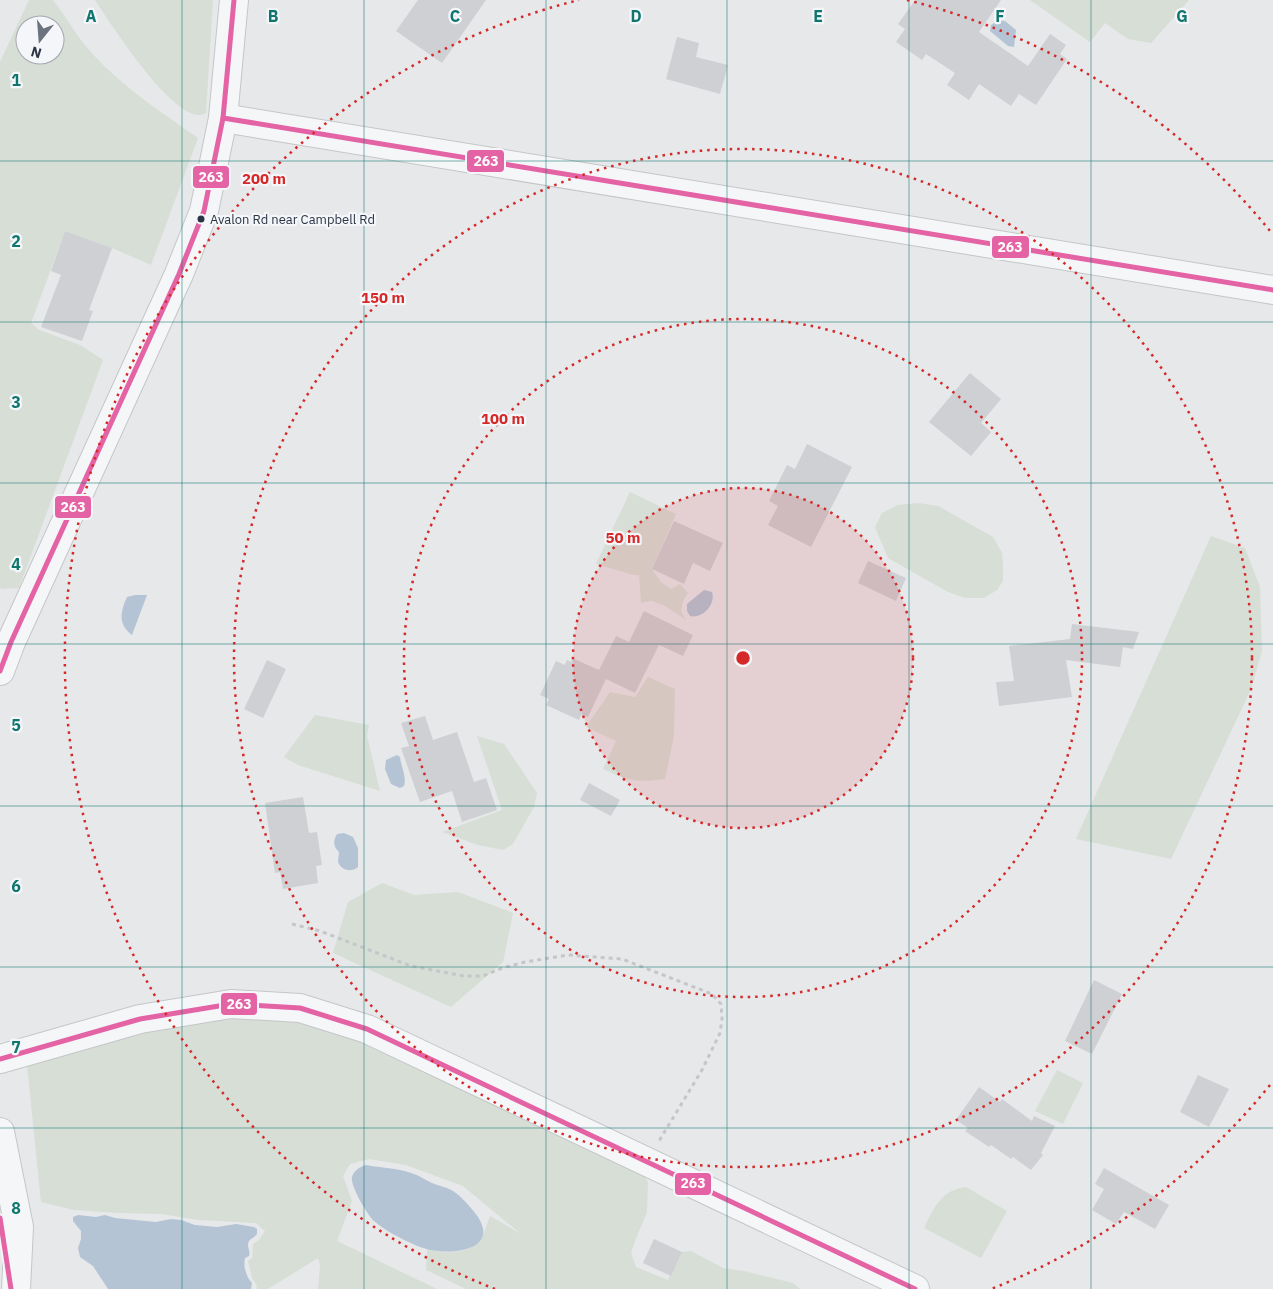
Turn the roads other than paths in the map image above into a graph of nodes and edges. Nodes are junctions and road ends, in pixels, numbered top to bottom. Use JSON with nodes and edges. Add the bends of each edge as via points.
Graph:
{"nodes":[{"id":1,"x":234,"y":0,"type":"edge"},
{"id":2,"x":223,"y":118,"type":"junction"},
{"id":3,"x":1273,"y":290,"type":"edge"},
{"id":4,"x":0,"y":671,"type":"edge"},
{"id":5,"x":0,"y":1059,"type":"edge"},
{"id":6,"x":0,"y":1132,"type":"edge"},
{"id":7,"x":0,"y":1218,"type":"edge"},
{"id":8,"x":11,"y":1289,"type":"edge"},
{"id":9,"x":16,"y":1289,"type":"edge"},
{"id":10,"x":915,"y":1289,"type":"edge"}],
"edges":[{"from":1,"to":2,"type":"street"},
{"from":2,"to":3,"type":"street"},
{"from":2,"to":4,"type":"street","via":[[204,210],[186,259]]},
{"from":5,"to":10,"type":"street","via":[[140,1019],[231,1004],[300,1008],[367,1029]]},
{"from":6,"to":9,"type":"street","via":[[19,1227]]},
{"from":7,"to":8,"type":"street"}]}
